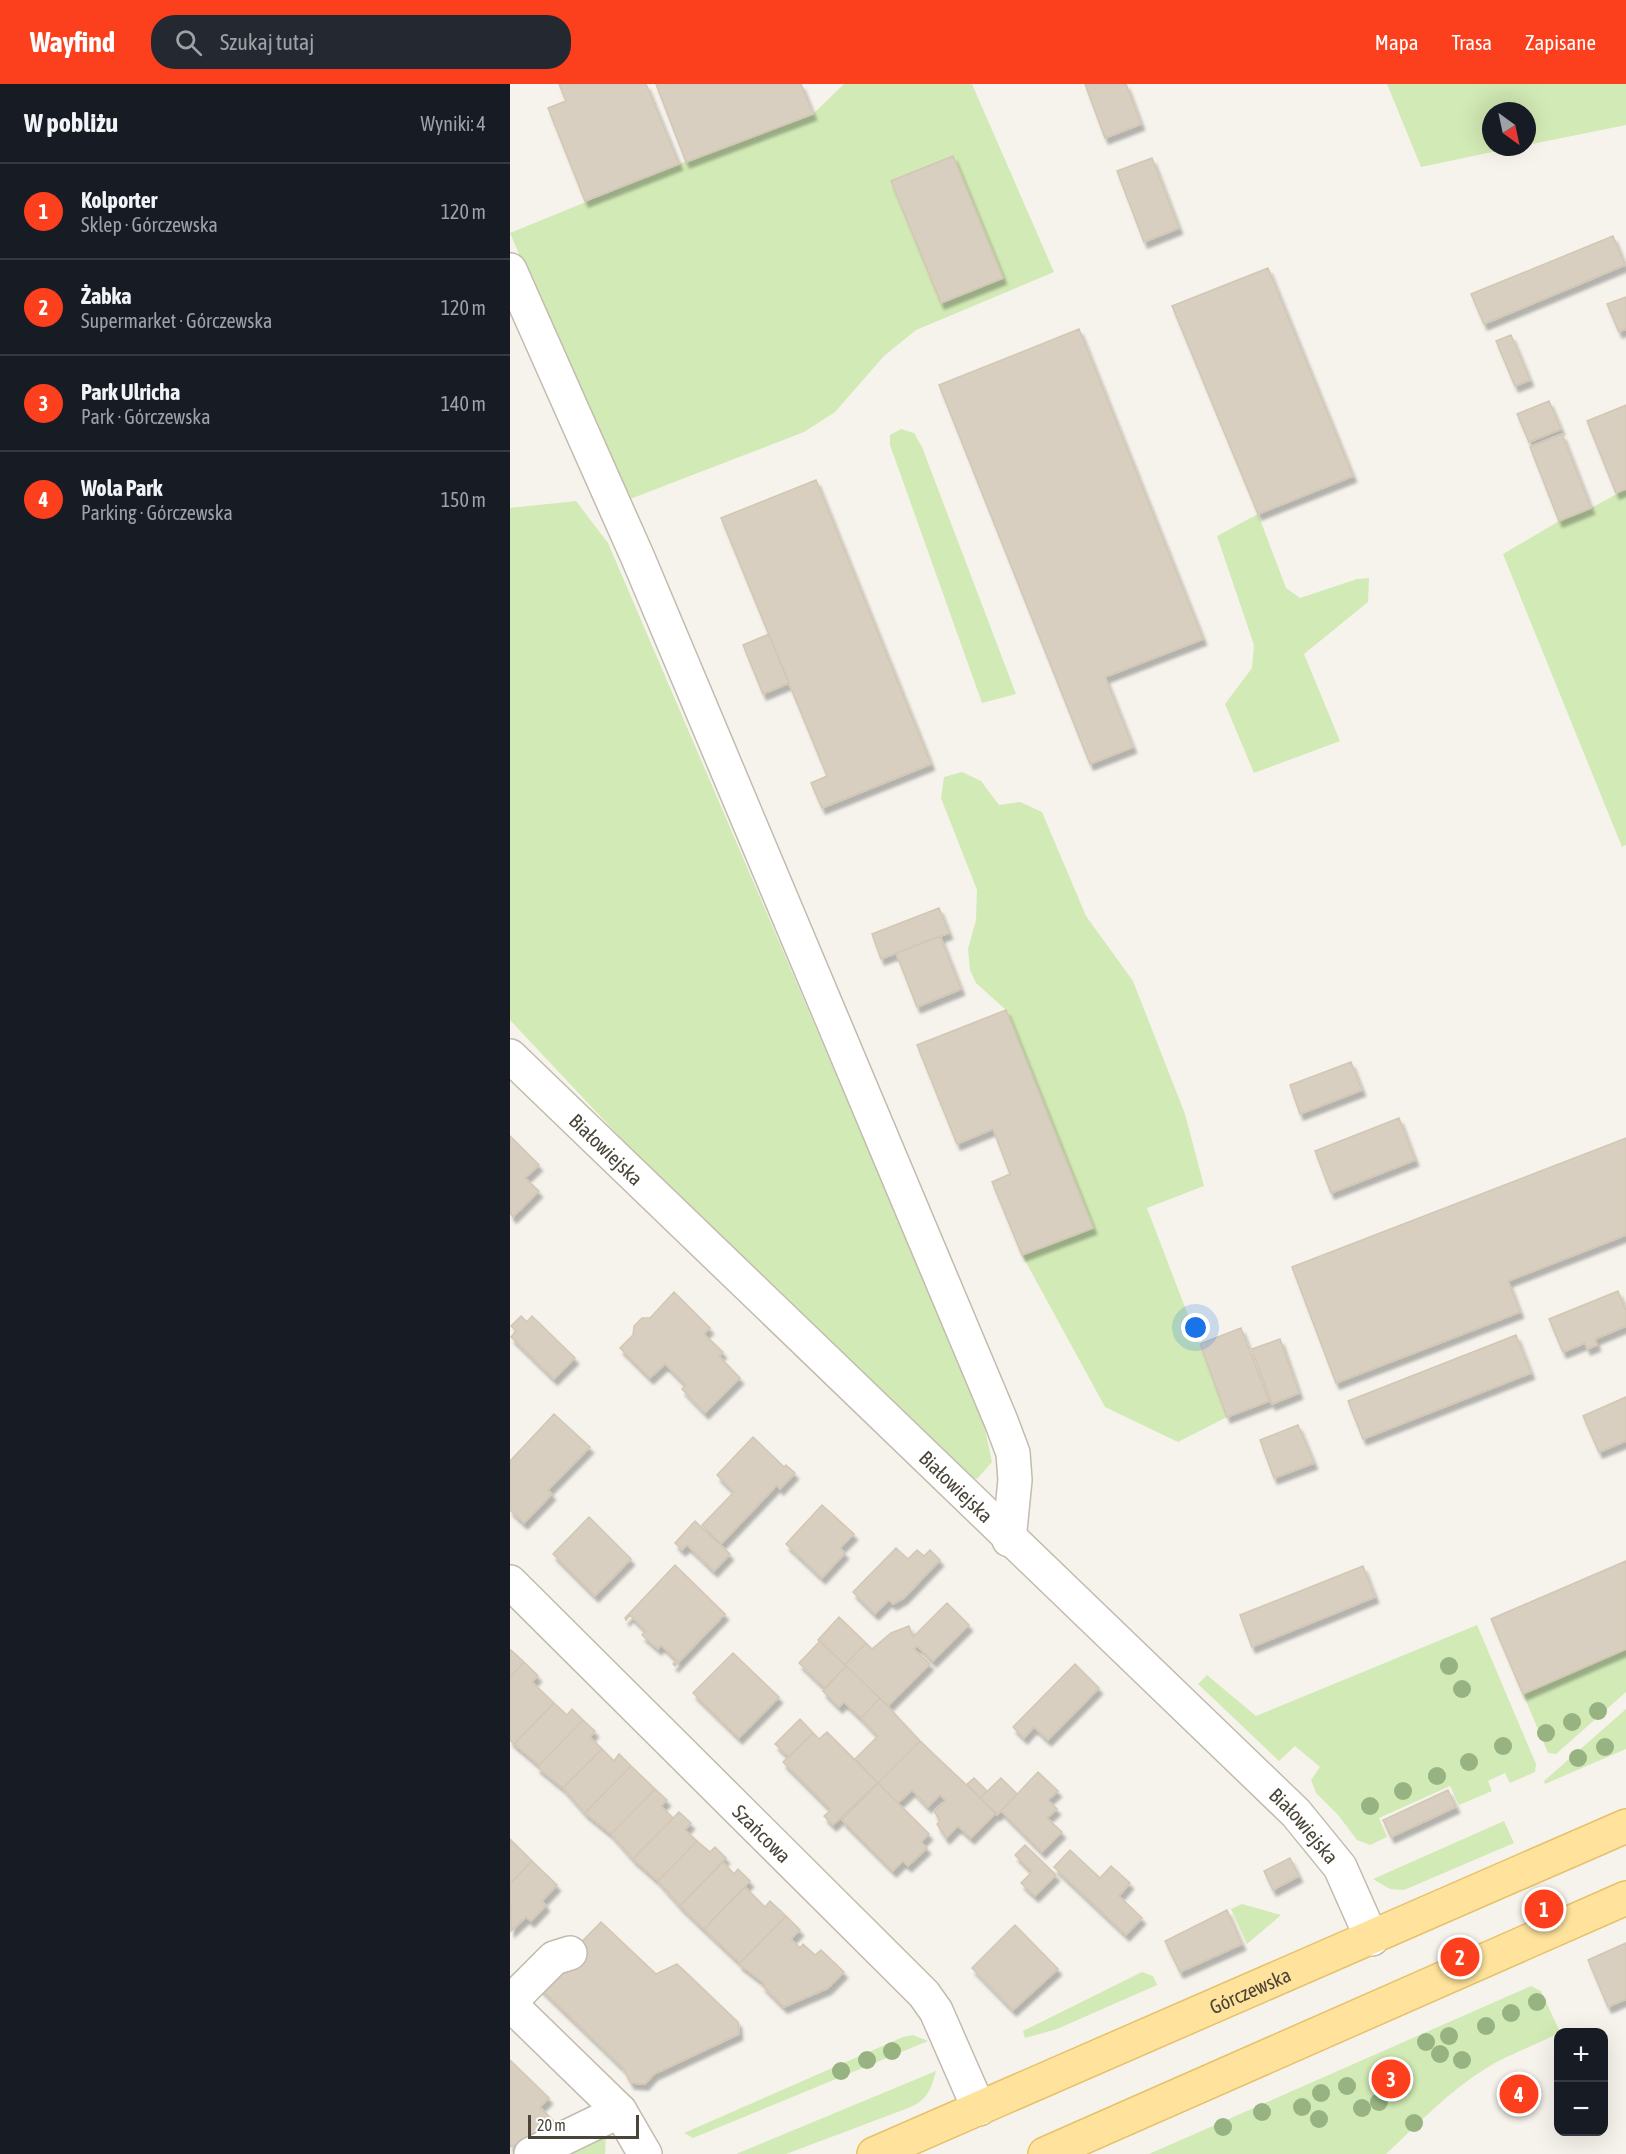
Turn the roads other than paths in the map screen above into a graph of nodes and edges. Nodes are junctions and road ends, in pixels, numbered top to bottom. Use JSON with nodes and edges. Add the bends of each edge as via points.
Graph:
{"nodes":[{"id":1,"x":510,"y":270,"type":"edge"},
{"id":2,"x":510,"y":1056,"type":"edge"},
{"id":3,"x":1009,"y":1540,"type":"junction"},
{"id":4,"x":510,"y":1582,"type":"edge"},
{"id":5,"x":1626,"y":1826,"type":"edge"},
{"id":6,"x":1626,"y":1898,"type":"edge"},
{"id":7,"x":1372,"y":1939,"type":"junction"},
{"id":8,"x":570,"y":1953,"type":"dead end"},
{"id":9,"x":510,"y":2003,"type":"edge"},
{"id":10,"x":978,"y":2109,"type":"junction"},
{"id":11,"x":620,"y":2111,"type":"junction"},
{"id":12,"x":531,"y":2154,"type":"edge"},
{"id":13,"x":645,"y":2154,"type":"edge"},
{"id":14,"x":874,"y":2154,"type":"edge"},
{"id":15,"x":1045,"y":2154,"type":"edge"}],
"edges":[{"from":1,"to":3,"type":"street","via":[[634,548],[1001,1421],[1013,1453],[1015,1480]]},
{"from":2,"to":3,"type":"street","name":"Białowiejska"},
{"from":3,"to":7,"type":"street","name":"Białowiejska","via":[[1296,1813],[1340,1867]]},
{"from":4,"to":10,"type":"street","name":"Szańcowa","via":[[924,1994],[936,2011]]},
{"from":5,"to":7,"type":"main road","name":"Górczewska"},
{"from":6,"to":15,"type":"main road"},
{"from":7,"to":10,"type":"main road","name":"Górczewska"},
{"from":8,"to":9,"type":"street","via":[[550,1961]]},
{"from":9,"to":11,"type":"street"},
{"from":10,"to":14,"type":"main road","name":"Górczewska"},
{"from":11,"to":12,"type":"street"},
{"from":11,"to":13,"type":"street"}]}
